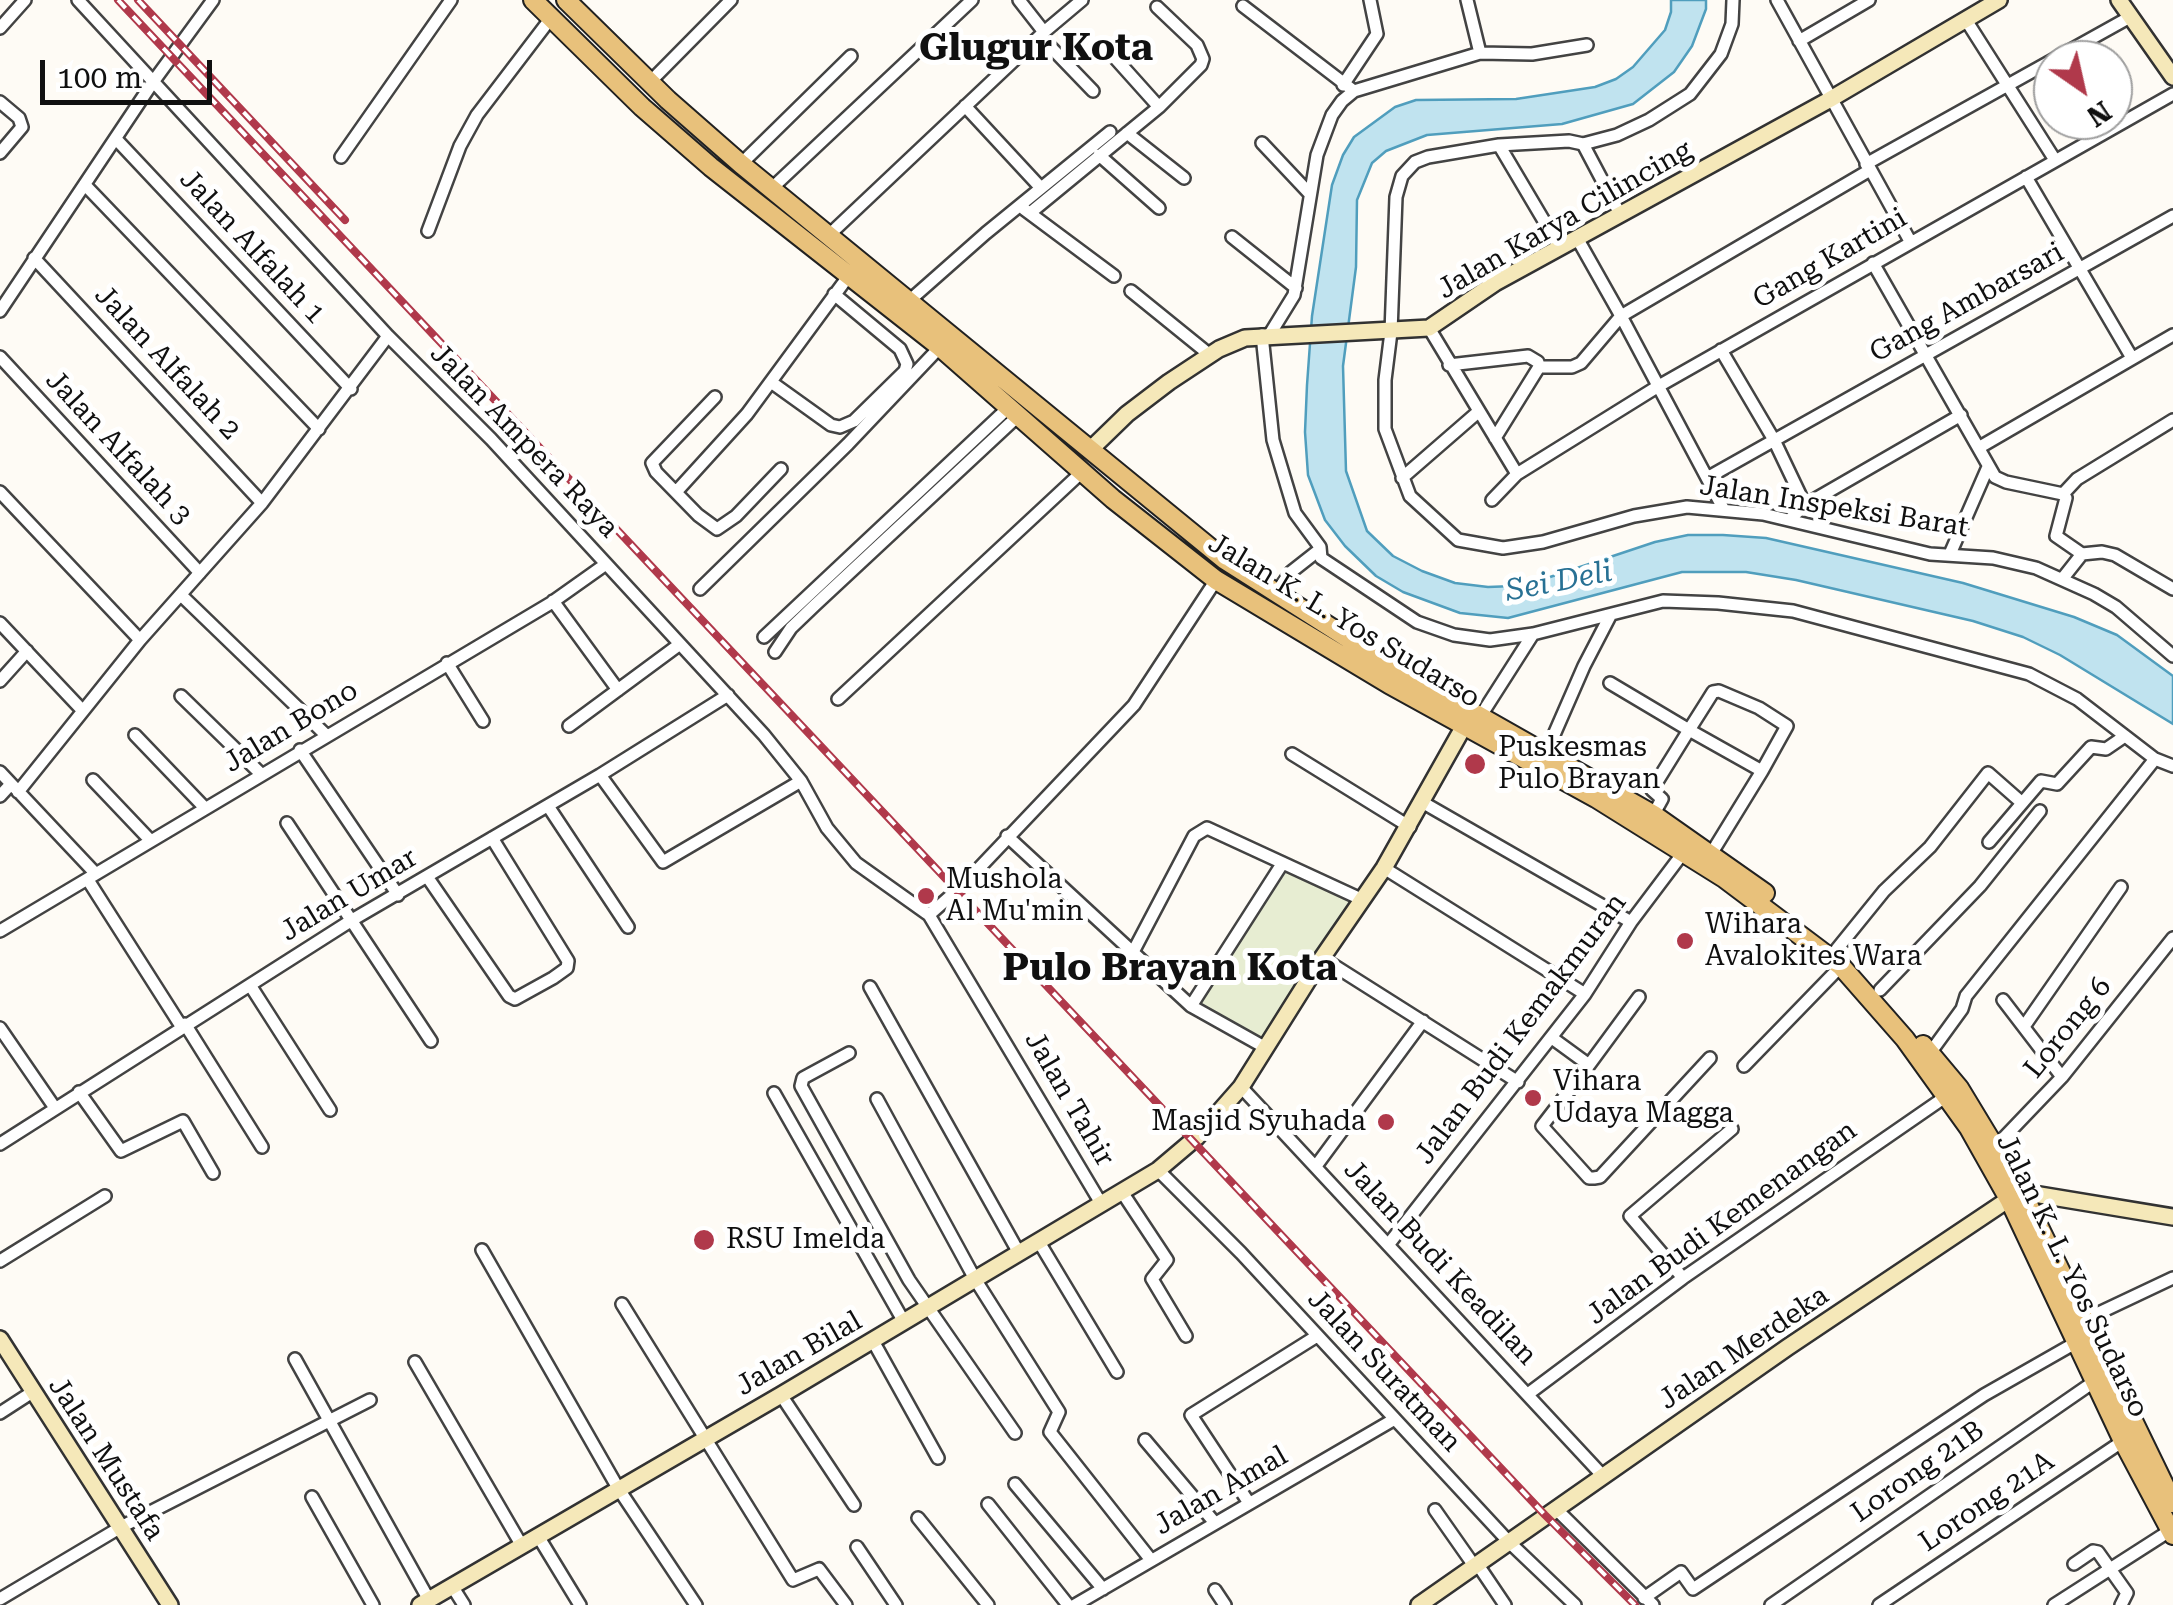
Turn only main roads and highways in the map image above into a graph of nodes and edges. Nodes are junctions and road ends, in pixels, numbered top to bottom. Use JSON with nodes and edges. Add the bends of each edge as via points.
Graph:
{"nodes":[{"id":1,"x":533,"y":0,"type":"edge"},
{"id":2,"x":567,"y":0,"type":"edge"},
{"id":3,"x":583,"y":16,"type":"junction"},
{"id":4,"x":551,"y":18,"type":"junction"},
{"id":5,"x":566,"y":34,"type":"junction"},
{"id":6,"x":823,"y":242,"type":"junction"},
{"id":7,"x":856,"y":268,"type":"junction"},
{"id":8,"x":1096,"y":451,"type":"junction"},
{"id":9,"x":1080,"y":469,"type":"junction"},
{"id":10,"x":1472,"y":718,"type":"junction"},
{"id":11,"x":1649,"y":822,"type":"junction"},
{"id":12,"x":1687,"y":848,"type":"junction"},
{"id":13,"x":1839,"y":958,"type":"junction"},
{"id":14,"x":1888,"y":1011,"type":"junction"},
{"id":15,"x":1953,"y":1092,"type":"junction"},
{"id":16,"x":2016,"y":1195,"type":"junction"},
{"id":17,"x":2166,"y":1470,"type":"edge"},
{"id":18,"x":2173,"y":1503,"type":"edge"},
{"id":19,"x":2172,"y":1532,"type":"edge"}],
"edges":[{"from":1,"to":4,"type":"main road","name":"Jalan K. L. Yos Sudarso"},
{"from":2,"to":3,"type":"main road","name":"Jalan K. L. Yos Sudarso"},
{"from":2,"to":4,"type":"main road"},
{"from":3,"to":5,"type":"main road"},
{"from":3,"to":6,"type":"main road","name":"Jalan K. L. Yos Sudarso"},
{"from":4,"to":5,"type":"main road","name":"Jalan K. L. Yos Sudarso"},
{"from":5,"to":6,"type":"main road","name":"Jalan K. L. Yos Sudarso","via":[[711,167]]},
{"from":6,"to":7,"type":"main road","name":"Jalan K. L. Yos Sudarso"},
{"from":7,"to":8,"type":"main road","name":"Jalan K. L. Yos Sudarso","via":[[910,301]]},
{"from":7,"to":9,"type":"main road","name":"Jalan K. L. Yos Sudarso"},
{"from":8,"to":9,"type":"main road"},
{"from":8,"to":10,"type":"main road","name":"Jalan K. L. Yos Sudarso","via":[[1225,560]]},
{"from":9,"to":10,"type":"main road","name":"Jalan K. L. Yos Sudarso","via":[[1216,580]]},
{"from":10,"to":11,"type":"main road","name":"Jalan K. L. Yos Sudarso","via":[[1596,798]]},
{"from":10,"to":11,"type":"main road","name":"Jalan K. L. Yos Sudarso","via":[[1546,753]]},
{"from":11,"to":12,"type":"main road","name":"Jalan K. L. Yos Sudarso"},
{"from":12,"to":13,"type":"main road","name":"Jalan K. L. Yos Sudarso"},
{"from":12,"to":13,"type":"main road","name":"Jalan K. L. Yos Sudarso","via":[[1711,854],[1813,928]]},
{"from":13,"to":14,"type":"main road","name":"Jalan K. L. Yos Sudarso"},
{"from":13,"to":14,"type":"main road","name":"Jalan K. L. Yos Sudarso","via":[[1880,990]]},
{"from":14,"to":15,"type":"main road","name":"Jalan K. L. Yos Sudarso"},
{"from":14,"to":15,"type":"main road","name":"Jalan K. L. Yos Sudarso","via":[[1930,1053]]},
{"from":15,"to":16,"type":"main road","name":"Jalan K. L. Yos Sudarso"},
{"from":15,"to":16,"type":"main road","name":"Jalan K. L. Yos Sudarso","via":[[1996,1146]]},
{"from":16,"to":17,"type":"main road","name":"Jalan K. L. Yos Sudarso"},
{"from":16,"to":19,"type":"main road","name":"Jalan K. L. Yos Sudarso","via":[[2094,1381]]},
{"from":17,"to":18,"type":"main road","name":"Jalan K. L. Yos Sudarso"}]}
